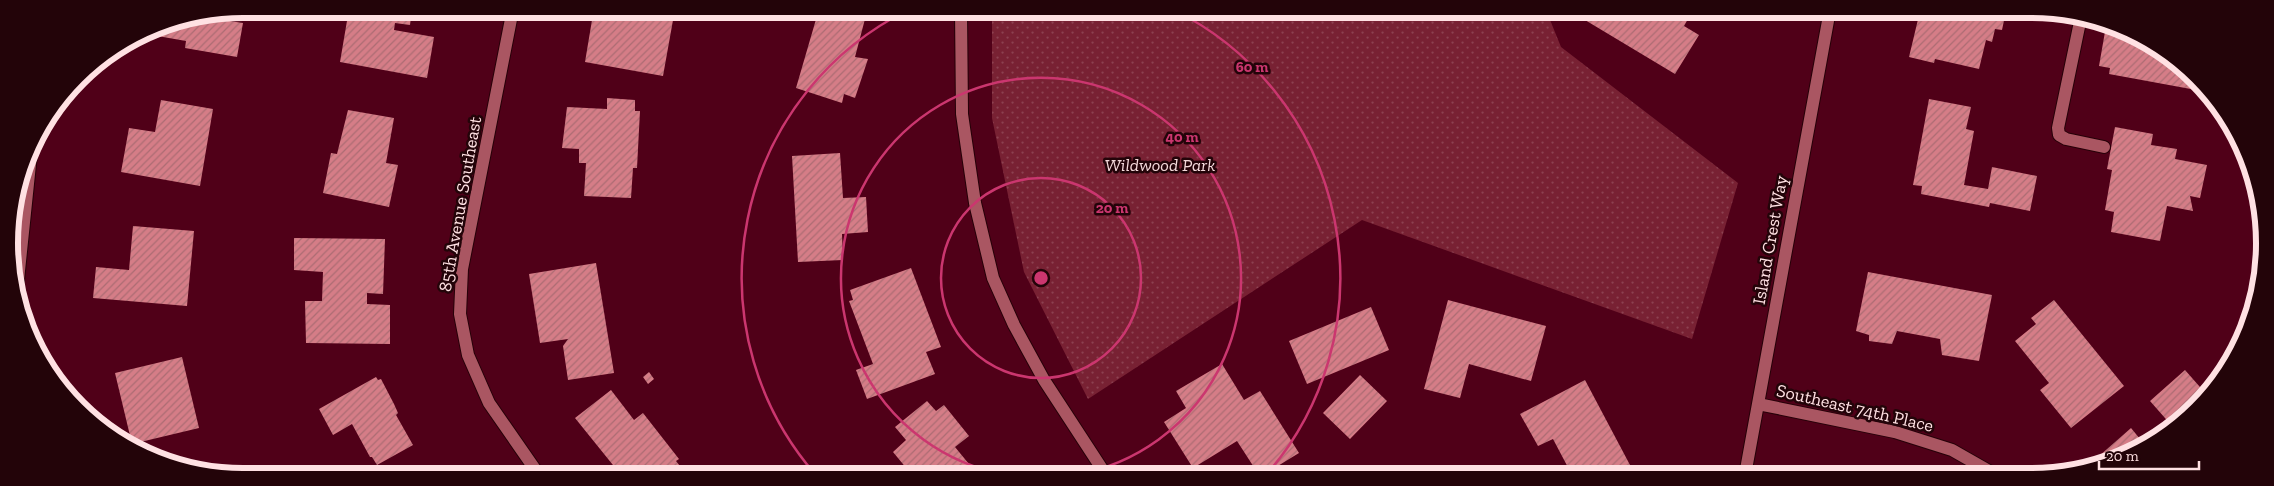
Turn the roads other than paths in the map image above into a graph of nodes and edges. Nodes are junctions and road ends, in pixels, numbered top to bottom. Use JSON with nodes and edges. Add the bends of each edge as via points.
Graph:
{"nodes":[{"id":1,"x":511,"y":18,"type":"edge"},
{"id":2,"x":961,"y":18,"type":"edge"},
{"id":3,"x":1829,"y":18,"type":"edge"},
{"id":4,"x":2080,"y":23,"type":"edge"},
{"id":5,"x":2104,"y":147,"type":"dead end"},
{"id":6,"x":30,"y":170,"type":"edge"},
{"id":7,"x":19,"y":274,"type":"edge"},
{"id":8,"x":1758,"y":404,"type":"junction"},
{"id":9,"x":534,"y":468,"type":"edge"},
{"id":10,"x":1101,"y":468,"type":"edge"},
{"id":11,"x":1746,"y":468,"type":"edge"},
{"id":12,"x":1984,"y":468,"type":"edge"}],
"edges":[{"from":1,"to":9,"type":"street","name":"85th Avenue Southeast","via":[[462,269],[460,314],[468,355],[489,403]]},
{"from":2,"to":10,"type":"street","via":[[962,114],[975,203],[993,278],[1044,380]]},
{"from":3,"to":8,"type":"street","name":"Island Crest Way"},
{"from":4,"to":5,"type":"street","via":[[2059,134]]},
{"from":6,"to":7,"type":"street"},
{"from":8,"to":11,"type":"street","name":"Island Crest Way"},
{"from":8,"to":12,"type":"street","name":"Southeast 74th Place","via":[[1895,432],[1952,450]]}]}
